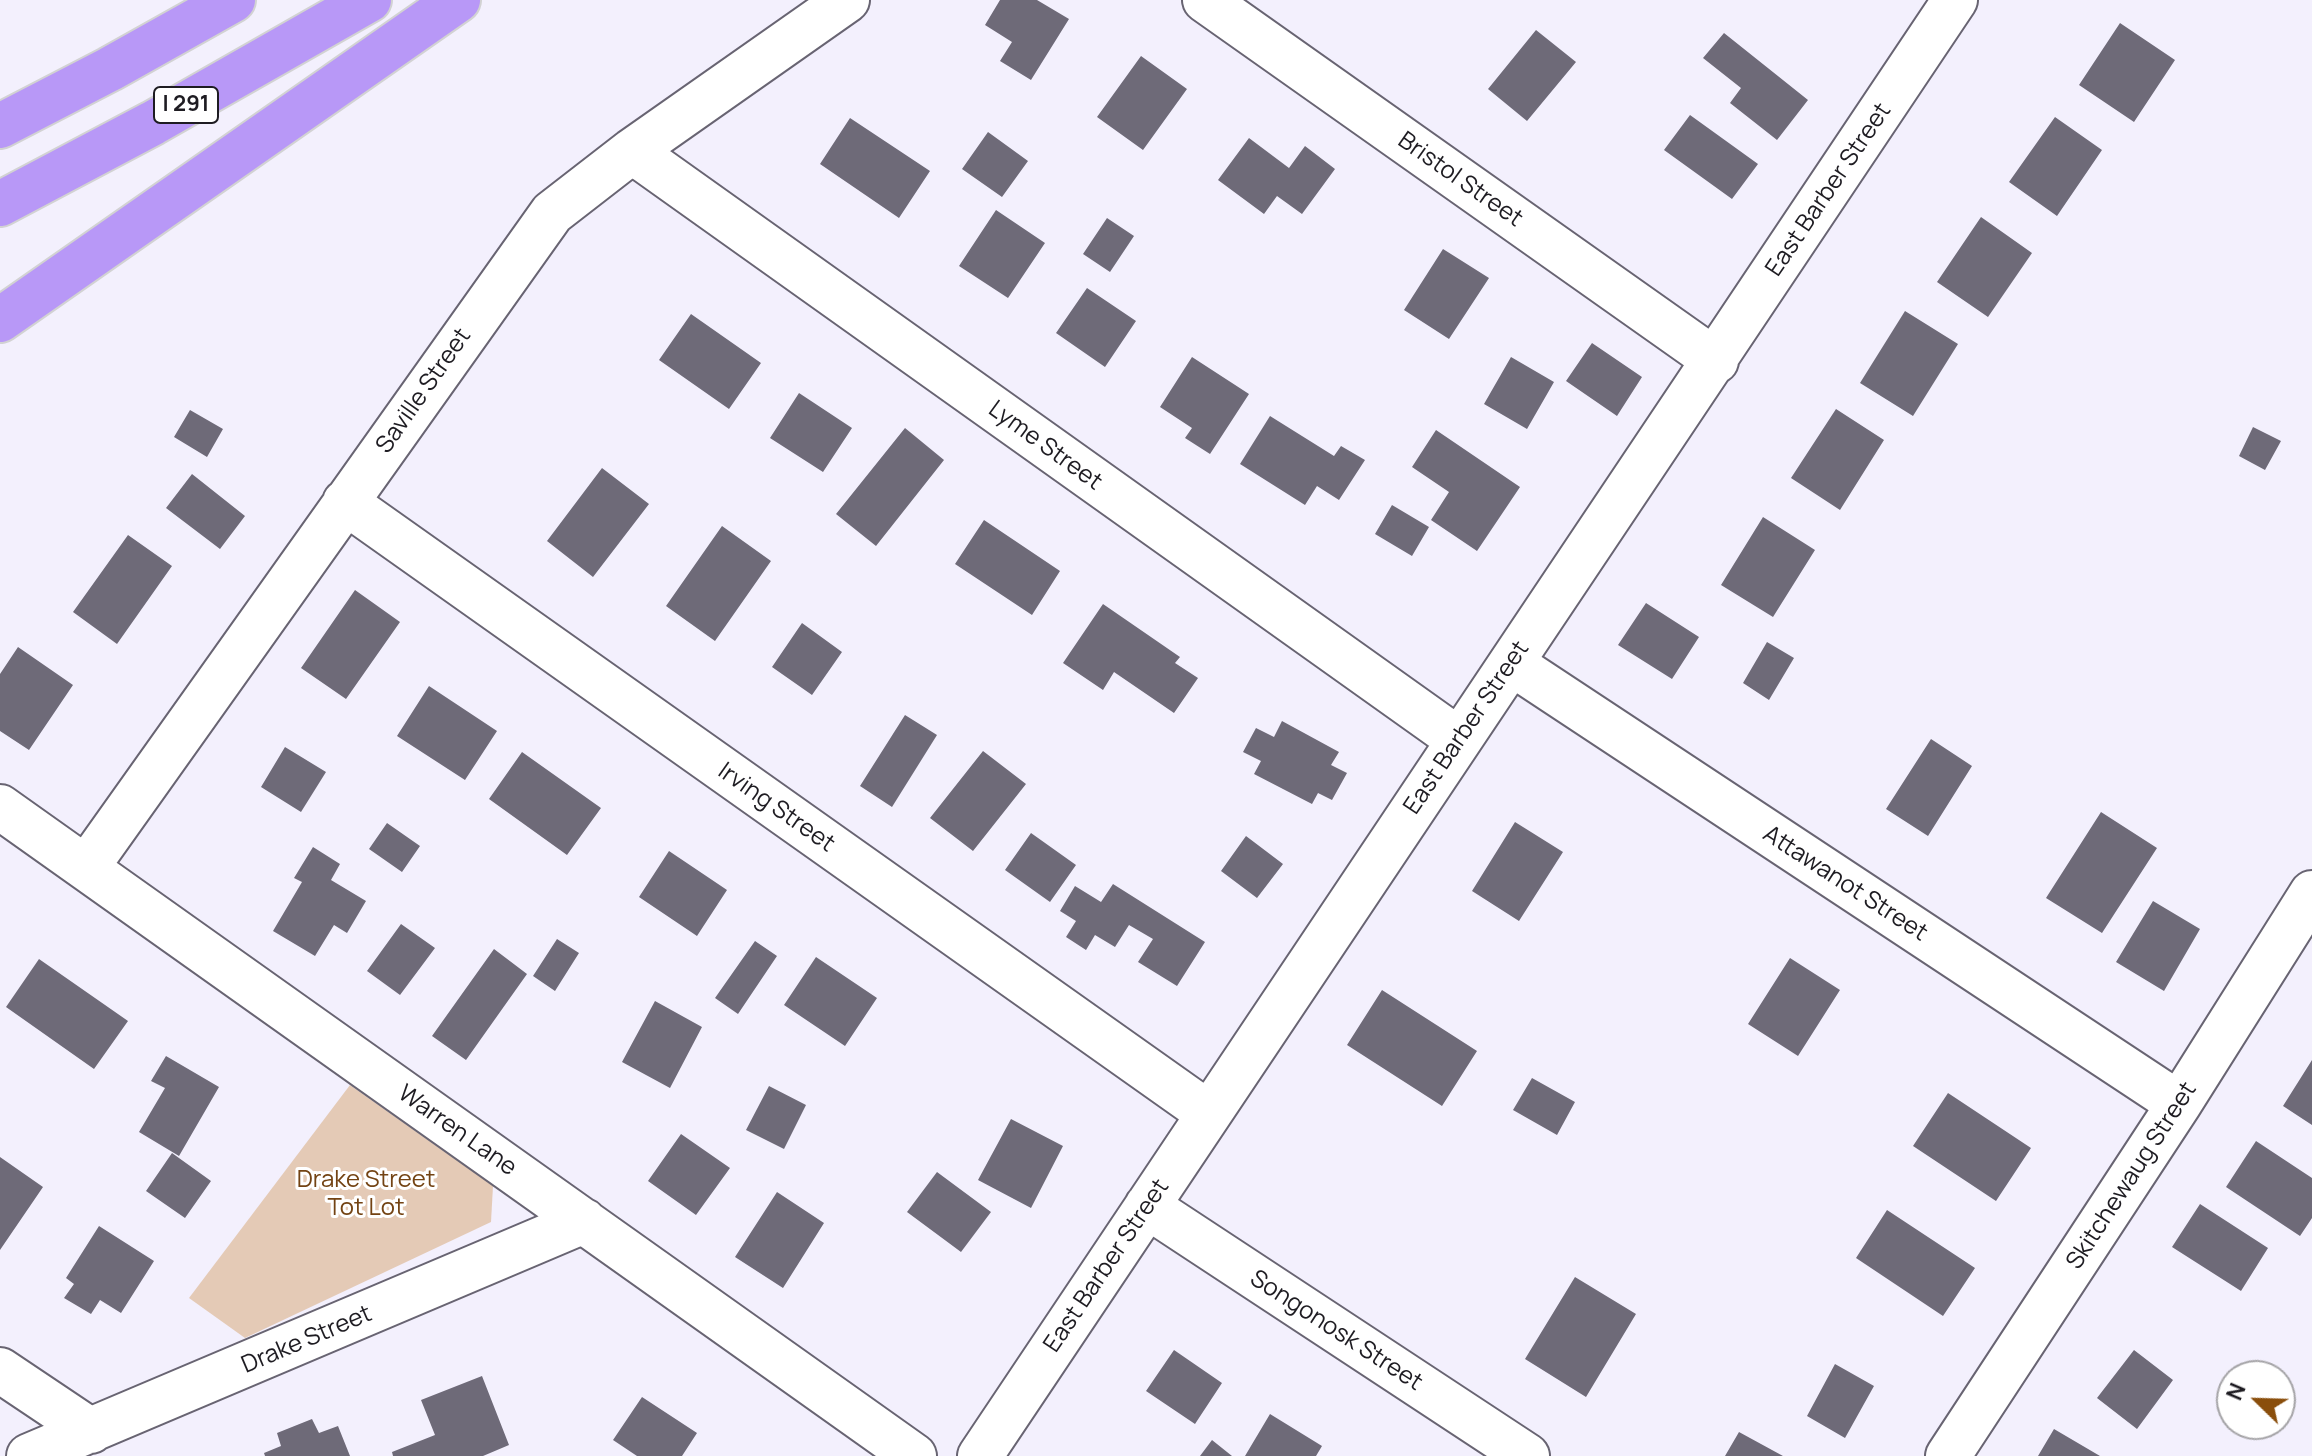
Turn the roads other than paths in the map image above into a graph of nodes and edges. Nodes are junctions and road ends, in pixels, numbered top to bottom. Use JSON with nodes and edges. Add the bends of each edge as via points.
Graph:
{"nodes":[{"id":1,"x":233,"y":0,"type":"edge"},
{"id":2,"x":369,"y":0,"type":"edge"},
{"id":3,"x":458,"y":0,"type":"edge"},
{"id":4,"x":847,"y":0,"type":"edge"},
{"id":5,"x":1205,"y":0,"type":"edge"},
{"id":6,"x":1955,"y":0,"type":"edge"},
{"id":7,"x":0,"y":126,"type":"edge"},
{"id":8,"x":632,"y":151,"type":"junction"},
{"id":9,"x":0,"y":204,"type":"edge"},
{"id":10,"x":0,"y":320,"type":"edge"},
{"id":11,"x":1716,"y":361,"type":"junction"},
{"id":12,"x":345,"y":502,"type":"junction"},
{"id":13,"x":1511,"y":663,"type":"junction"},
{"id":14,"x":1459,"y":740,"type":"junction"},
{"id":15,"x":0,"y":807,"type":"edge"},
{"id":16,"x":86,"y":868,"type":"junction"},
{"id":17,"x":2312,"y":893,"type":"edge"},
{"id":18,"x":2179,"y":1104,"type":"junction"},
{"id":19,"x":1208,"y":1113,"type":"junction"},
{"id":20,"x":1147,"y":1206,"type":"junction"},
{"id":21,"x":584,"y":1221,"type":"junction"},
{"id":22,"x":0,"y":1370,"type":"edge"},
{"id":23,"x":91,"y":1431,"type":"junction"},
{"id":24,"x":29,"y":1456,"type":"edge"},
{"id":25,"x":914,"y":1456,"type":"edge"},
{"id":26,"x":980,"y":1456,"type":"edge"},
{"id":27,"x":1527,"y":1456,"type":"edge"},
{"id":28,"x":1948,"y":1456,"type":"edge"}],
"edges":[{"from":1,"to":7,"type":"highway"},
{"from":2,"to":9,"type":"highway","number":"I 291"},
{"from":3,"to":10,"type":"highway"},
{"from":4,"to":8,"type":"street","name":"Saville Street"},
{"from":5,"to":11,"type":"street","name":"Bristol Street"},
{"from":6,"to":11,"type":"street","name":"East Barber Street"},
{"from":8,"to":12,"type":"street","name":"Saville Street","via":[[552,213]]},
{"from":8,"to":14,"type":"street","name":"Lyme Street"},
{"from":11,"to":13,"type":"street","name":"East Barber Street"},
{"from":12,"to":16,"type":"street","name":"Saville Street"},
{"from":12,"to":19,"type":"street","name":"Irving Street"},
{"from":13,"to":14,"type":"street","name":"East Barber Street"},
{"from":13,"to":18,"type":"street","name":"Attawanot Street"},
{"from":14,"to":19,"type":"street","name":"East Barber Street"},
{"from":15,"to":16,"type":"street","name":"Warren Lane"},
{"from":16,"to":21,"type":"street","name":"Warren Lane"},
{"from":17,"to":18,"type":"street","name":"Skitchewaug Street"},
{"from":18,"to":28,"type":"street","name":"Skitchewaug Street"},
{"from":19,"to":20,"type":"street","name":"East Barber Street"},
{"from":20,"to":26,"type":"street","name":"East Barber Street"},
{"from":20,"to":27,"type":"street","name":"Songonosk Street"},
{"from":21,"to":23,"type":"street","name":"Drake Street"},
{"from":21,"to":25,"type":"street","name":"Warren Lane"},
{"from":22,"to":23,"type":"street"},
{"from":23,"to":24,"type":"street","name":"Drake Street"}]}
